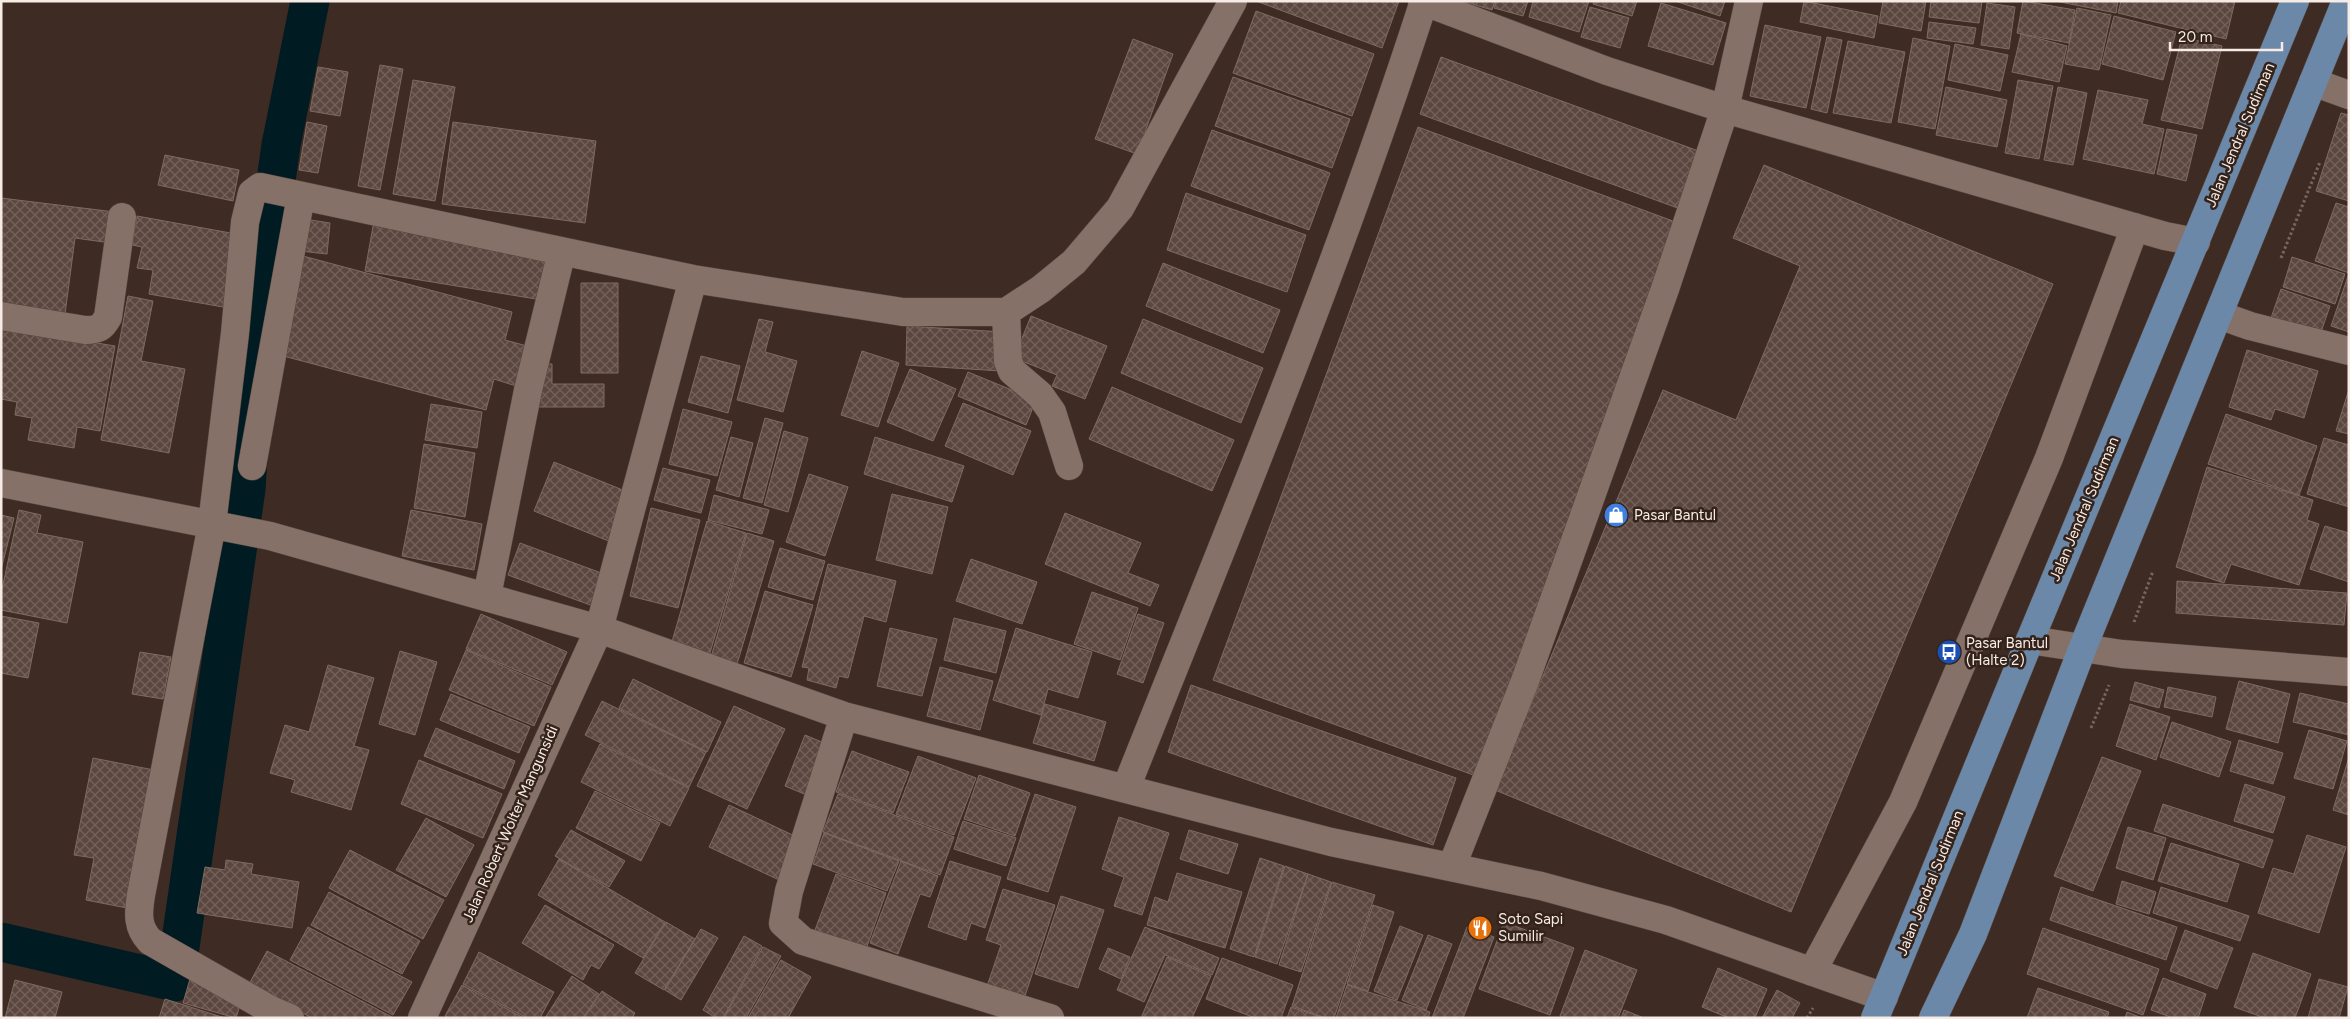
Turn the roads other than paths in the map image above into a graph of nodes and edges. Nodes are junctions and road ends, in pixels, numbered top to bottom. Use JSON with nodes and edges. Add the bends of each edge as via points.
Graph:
{"nodes":[{"id":1,"x":1233,"y":1,"type":"edge"},
{"id":2,"x":1749,"y":1,"type":"edge"},
{"id":3,"x":2295,"y":1,"type":"edge"},
{"id":4,"x":2346,"y":1,"type":"edge"},
{"id":5,"x":1423,"y":2,"type":"edge"},
{"id":6,"x":2314,"y":82,"type":"junction"},
{"id":7,"x":2349,"y":95,"type":"edge"},
{"id":8,"x":1725,"y":109,"type":"junction"},
{"id":9,"x":297,"y":195,"type":"junction"},
{"id":10,"x":122,"y":217,"type":"dead end"},
{"id":11,"x":2135,"y":227,"type":"junction"},
{"id":12,"x":2196,"y":242,"type":"junction"},
{"id":13,"x":562,"y":251,"type":"junction"},
{"id":14,"x":693,"y":280,"type":"junction"},
{"id":15,"x":1006,"y":312,"type":"junction"},
{"id":16,"x":2220,"y":315,"type":"junction"},
{"id":17,"x":1,"y":316,"type":"edge"},
{"id":18,"x":255,"y":335,"type":"junction"},
{"id":19,"x":2349,"y":351,"type":"edge"},
{"id":20,"x":252,"y":466,"type":"dead end"},
{"id":21,"x":1069,"y":466,"type":"dead end"},
{"id":22,"x":1,"y":483,"type":"edge"},
{"id":23,"x":213,"y":524,"type":"junction"},
{"id":24,"x":487,"y":596,"type":"junction"},
{"id":25,"x":599,"y":629,"type":"junction"},
{"id":26,"x":2030,"y":640,"type":"junction"},
{"id":27,"x":2083,"y":647,"type":"junction"},
{"id":28,"x":2349,"y":672,"type":"edge"},
{"id":29,"x":844,"y":716,"type":"junction"},
{"id":30,"x":1126,"y":788,"type":"junction"},
{"id":31,"x":1452,"y":866,"type":"junction"},
{"id":32,"x":1812,"y":972,"type":"junction"},
{"id":33,"x":1880,"y":1007,"type":"edge"},
{"id":34,"x":425,"y":1017,"type":"edge"},
{"id":35,"x":290,"y":1018,"type":"edge"},
{"id":36,"x":1050,"y":1018,"type":"edge"},
{"id":37,"x":1934,"y":1018,"type":"edge"}],
"edges":[{"from":1,"to":15,"type":"street","via":[[1120,208],[1074,262]]},
{"from":2,"to":8,"type":"street"},
{"from":3,"to":12,"type":"main road","name":"Jalan Jendral Sudirman"},
{"from":4,"to":6,"type":"main road"},
{"from":5,"to":8,"type":"street","via":[[1607,71]]},
{"from":5,"to":30,"type":"street","via":[[1371,163],[1299,354]]},
{"from":6,"to":7,"type":"street"},
{"from":6,"to":16,"type":"main road"},
{"from":8,"to":11,"type":"street"},
{"from":8,"to":31,"type":"street","via":[[1665,289],[1525,682]]},
{"from":9,"to":13,"type":"street"},
{"from":9,"to":18,"type":"street"},
{"from":9,"to":18,"type":"street","via":[[260,187],[252,193],[245,222]]},
{"from":10,"to":17,"type":"street","via":[[108,317],[103,326],[98,330],[85,330]]},
{"from":11,"to":12,"type":"street"},
{"from":11,"to":32,"type":"street","via":[[2049,458],[1903,802]]},
{"from":12,"to":26,"type":"main road","name":"Jalan Jendral Sudirman"},
{"from":13,"to":14,"type":"street"},
{"from":13,"to":24,"type":"street","via":[[528,390]]},
{"from":14,"to":15,"type":"street","via":[[903,312]]},
{"from":14,"to":25,"type":"street","name":"Jalan Robert Wolter Mangunsidi"},
{"from":15,"to":21,"type":"street","via":[[1008,361],[1012,371],[1040,395],[1052,412]]},
{"from":16,"to":19,"type":"street","via":[[2250,326]]},
{"from":16,"to":27,"type":"main road"},
{"from":18,"to":20,"type":"street"},
{"from":18,"to":23,"type":"street"},
{"from":22,"to":23,"type":"street"},
{"from":23,"to":24,"type":"street","via":[[270,536]]},
{"from":23,"to":35,"type":"street","via":[[141,896],[144,933],[269,1009]]},
{"from":24,"to":25,"type":"street"},
{"from":25,"to":29,"type":"street"},
{"from":25,"to":34,"type":"street","name":"Jalan Robert Wolter Mangunsidi"},
{"from":26,"to":27,"type":"street"},
{"from":26,"to":33,"type":"main road","name":"Jalan Jendral Sudirman"},
{"from":27,"to":28,"type":"street","via":[[2122,654]]},
{"from":27,"to":37,"type":"main road","via":[[1973,934]]},
{"from":29,"to":30,"type":"street"},
{"from":29,"to":36,"type":"street","via":[[789,891],[783,923],[803,941]]},
{"from":30,"to":31,"type":"street","via":[[1330,842]]},
{"from":31,"to":32,"type":"street","via":[[1542,886],[1666,920]]},
{"from":32,"to":33,"type":"street"}]}
